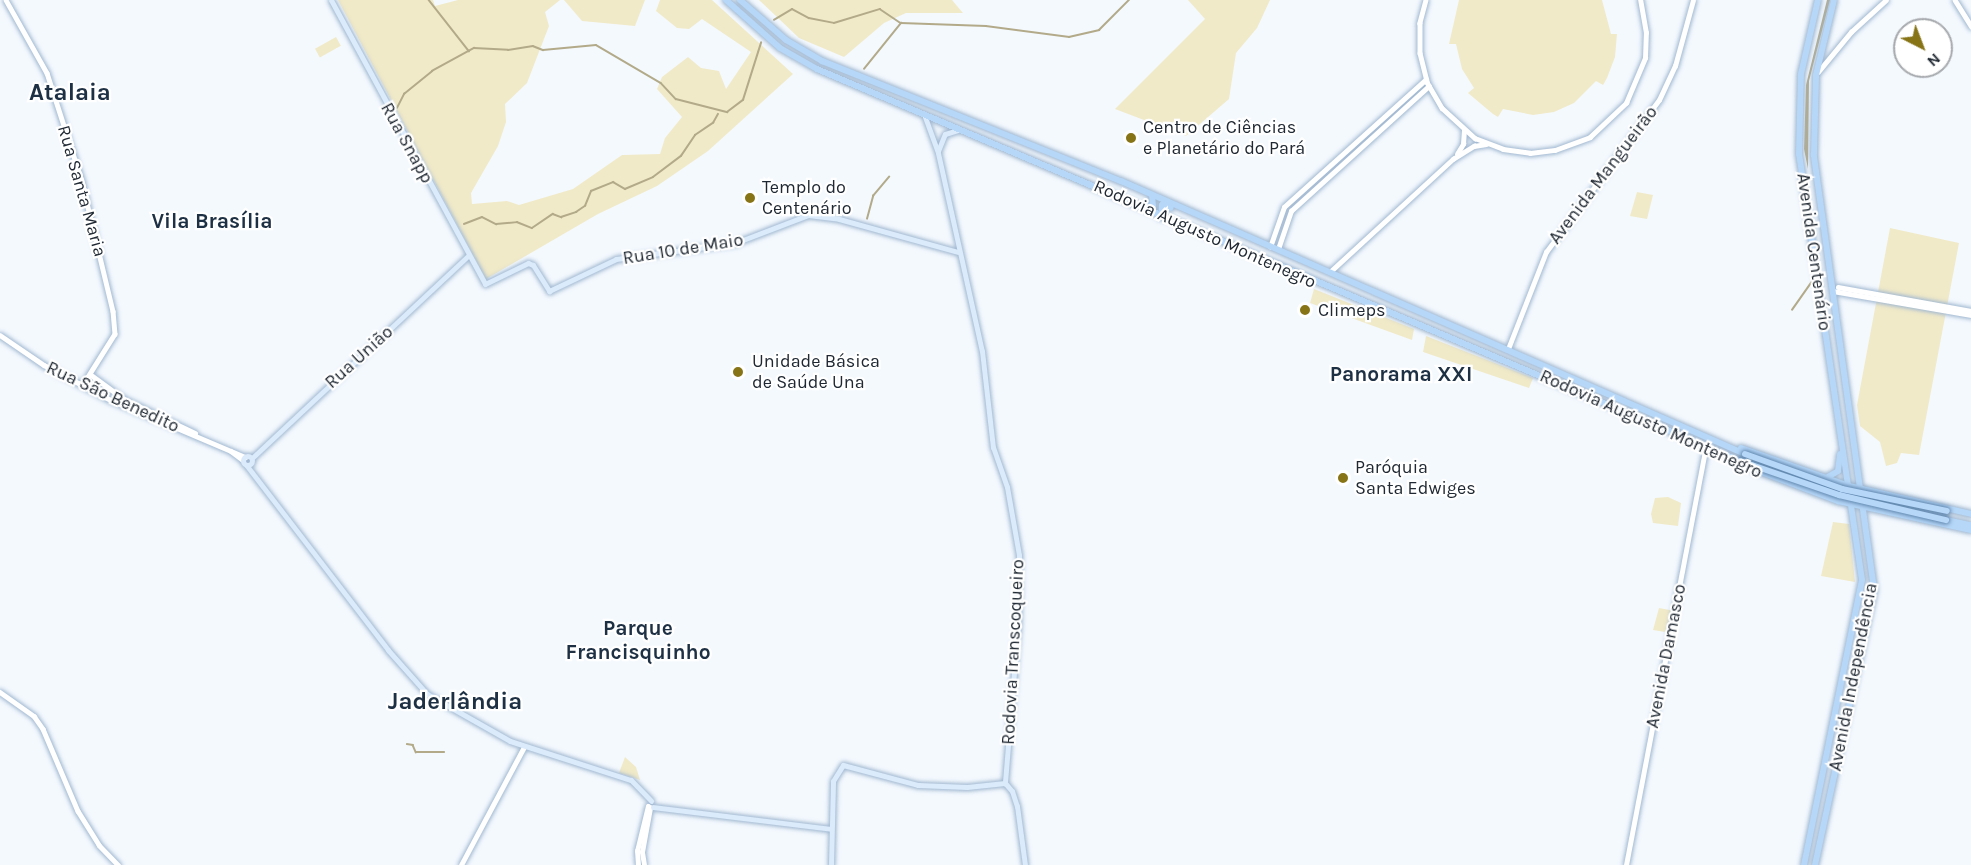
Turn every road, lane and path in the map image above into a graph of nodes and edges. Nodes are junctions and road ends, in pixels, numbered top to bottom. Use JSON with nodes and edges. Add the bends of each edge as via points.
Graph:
{"nodes":[{"id":1,"x":6,"y":0,"type":"edge"},
{"id":2,"x":331,"y":0,"type":"edge"},
{"id":3,"x":726,"y":0,"type":"edge"},
{"id":4,"x":740,"y":0,"type":"edge"},
{"id":5,"x":1426,"y":0,"type":"edge"},
{"id":6,"x":1640,"y":0,"type":"edge"},
{"id":7,"x":1693,"y":0,"type":"edge"},
{"id":8,"x":1818,"y":0,"type":"edge"},
{"id":9,"x":1834,"y":0,"type":"edge"},
{"id":10,"x":1886,"y":0,"type":"edge"},
{"id":11,"x":1955,"y":0,"type":"edge"},
{"id":12,"x":1971,"y":26,"type":"edge"},
{"id":13,"x":1816,"y":75,"type":"junction"},
{"id":14,"x":1426,"y":79,"type":"junction"},
{"id":15,"x":1429,"y":86,"type":"junction"},
{"id":16,"x":925,"y":117,"type":"junction"},
{"id":17,"x":959,"y":129,"type":"junction"},
{"id":18,"x":1464,"y":130,"type":"junction"},
{"id":19,"x":1489,"y":144,"type":"junction"},
{"id":20,"x":938,"y":153,"type":"junction"},
{"id":21,"x":1453,"y":159,"type":"junction"},
{"id":22,"x":1152,"y":195,"type":"junction"},
{"id":23,"x":1114,"y":197,"type":"junction"},
{"id":24,"x":1161,"y":217,"type":"junction"},
{"id":25,"x":1202,"y":218,"type":"junction"},
{"id":26,"x":1809,"y":219,"type":"junction"},
{"id":27,"x":1822,"y":219,"type":"junction"},
{"id":28,"x":1824,"y":233,"type":"junction"},
{"id":29,"x":1812,"y":235,"type":"junction"},
{"id":30,"x":1270,"y":247,"type":"junction"},
{"id":31,"x":1278,"y":249,"type":"junction"},
{"id":32,"x":958,"y":252,"type":"junction"},
{"id":33,"x":468,"y":256,"type":"junction"},
{"id":34,"x":1817,"y":269,"type":"junction"},
{"id":35,"x":1330,"y":271,"type":"junction"},
{"id":36,"x":485,"y":284,"type":"joint"},
{"id":37,"x":1835,"y":287,"type":"junction"},
{"id":38,"x":1971,"y":311,"type":"edge"},
{"id":39,"x":1971,"y":315,"type":"edge"},
{"id":40,"x":0,"y":335,"type":"edge"},
{"id":41,"x":1508,"y":349,"type":"junction"},
{"id":42,"x":90,"y":374,"type":"junction"},
{"id":43,"x":83,"y":385,"type":"junction"},
{"id":44,"x":197,"y":435,"type":"junction"},
{"id":45,"x":1842,"y":444,"type":"junction"},
{"id":46,"x":1706,"y":447,"type":"junction"},
{"id":47,"x":1732,"y":448,"type":"junction"},
{"id":48,"x":1722,"y":453,"type":"junction"},
{"id":49,"x":247,"y":460,"type":"junction"},
{"id":50,"x":1860,"y":477,"type":"junction"},
{"id":51,"x":1827,"y":479,"type":"junction"},
{"id":52,"x":1849,"y":486,"type":"junction"},
{"id":53,"x":1862,"y":489,"type":"junction"},
{"id":54,"x":1812,"y":490,"type":"junction"},
{"id":55,"x":1875,"y":492,"type":"junction"},
{"id":56,"x":1851,"y":504,"type":"junction"},
{"id":57,"x":1863,"y":507,"type":"junction"},
{"id":58,"x":1880,"y":510,"type":"junction"},
{"id":59,"x":1971,"y":515,"type":"edge"},
{"id":60,"x":1971,"y":528,"type":"edge"},
{"id":61,"x":0,"y":692,"type":"edge"},
{"id":62,"x":525,"y":747,"type":"junction"},
{"id":63,"x":1005,"y":783,"type":"junction"},
{"id":64,"x":651,"y":805,"type":"junction"},
{"id":65,"x":831,"y":829,"type":"junction"},
{"id":66,"x":641,"y":864,"type":"edge"},
{"id":67,"x":117,"y":865,"type":"edge"},
{"id":68,"x":461,"y":865,"type":"edge"},
{"id":69,"x":831,"y":865,"type":"edge"},
{"id":70,"x":1025,"y":865,"type":"edge"},
{"id":71,"x":1626,"y":865,"type":"edge"},
{"id":72,"x":1804,"y":865,"type":"edge"},
{"id":73,"x":1815,"y":865,"type":"edge"}],
"edges":[{"from":1,"to":42,"type":"street","name":"Rua Santa Maria","via":[[47,73],[81,178],[114,311],[115,334]]},
{"from":2,"to":33,"type":"main road","name":"Rua Snapp"},
{"from":3,"to":16,"type":"main road","name":"Rodovia Augusto Montenegro","via":[[788,54]]},
{"from":4,"to":22,"type":"main road","name":"Rodovia Augusto Montenegro","via":[[786,40],[822,61]]},
{"from":5,"to":14,"type":"street","via":[[1419,38]]},
{"from":6,"to":19,"type":"street","via":[[1646,33],[1642,70],[1633,93],[1610,122],[1585,139],[1555,150],[1518,152]]},
{"from":7,"to":41,"type":"street","name":"Avenida Mangueirão","via":[[1675,66],[1659,100],[1546,252]]},
{"from":8,"to":26,"type":"main road","name":"Avenida Centenário","via":[[1804,55],[1798,111],[1799,154]]},
{"from":9,"to":13,"type":"main road","name":"Avenida Centenário"},
{"from":10,"to":13,"type":"street","via":[[1851,32]]},
{"from":11,"to":12,"type":"street"},
{"from":13,"to":27,"type":"main road","name":"Avenida Centenário","via":[[1814,154]]},
{"from":14,"to":15,"type":"street"},
{"from":14,"to":30,"type":"street","via":[[1284,207]]},
{"from":15,"to":18,"type":"street","via":[[1442,108]]},
{"from":15,"to":31,"type":"street","via":[[1291,211]]},
{"from":16,"to":17,"type":"main road","name":"Rodovia Augusto Montenegro"},
{"from":16,"to":20,"type":"main road","name":"Rodovia Transcoqueiro"},
{"from":17,"to":20,"type":"main road","via":[[945,134]]},
{"from":17,"to":23,"type":"main road","name":"Rodovia Augusto Montenegro"},
{"from":18,"to":19,"type":"street"},
{"from":18,"to":21,"type":"street","via":[[1463,144]]},
{"from":19,"to":21,"type":"street","via":[[1474,146]]},
{"from":20,"to":32,"type":"main road","name":"Rodovia Transcoqueiro"},
{"from":21,"to":35,"type":"street"},
{"from":22,"to":23,"type":"main road","via":[[1150,208]]},
{"from":22,"to":25,"type":"main road","name":"Rodovia Augusto Montenegro"},
{"from":23,"to":24,"type":"main road","name":"Rodovia Augusto Montenegro"},
{"from":24,"to":25,"type":"main road","via":[[1163,205]]},
{"from":24,"to":46,"type":"main road","name":"Rodovia Augusto Montenegro"},
{"from":25,"to":30,"type":"main road","name":"Rodovia Augusto Montenegro"},
{"from":26,"to":27,"type":"main road","via":[[1814,224]]},
{"from":26,"to":29,"type":"main road","name":"Avenida Centenário"},
{"from":27,"to":28,"type":"main road","name":"Avenida Centenário"},
{"from":28,"to":29,"type":"main road","via":[[1815,230]]},
{"from":28,"to":37,"type":"main road","name":"Avenida Centenário"},
{"from":29,"to":34,"type":"main road","name":"Avenida Centenário"},
{"from":30,"to":31,"type":"main road","name":"Rodovia Augusto Montenegro"},
{"from":31,"to":35,"type":"main road","name":"Rodovia Augusto Montenegro"},
{"from":32,"to":36,"type":"main road","name":"Rua 10 de Maio","via":[[839,219],[808,215],[735,243],[616,259],[549,291],[528,263]]},
{"from":32,"to":63,"type":"main road","name":"Rodovia Transcoqueiro","via":[[982,351],[993,447],[1007,487],[1019,555],[1018,624]]},
{"from":33,"to":36,"type":"main road","name":"Rua Snapp"},
{"from":33,"to":49,"type":"main road","name":"Rua União"},
{"from":34,"to":37,"type":"main road","via":[[1821,284]]},
{"from":34,"to":45,"type":"main road","name":"Avenida Centenário"},
{"from":35,"to":41,"type":"main road","name":"Rodovia Augusto Montenegro"},
{"from":37,"to":38,"type":"street"},
{"from":37,"to":39,"type":"street"},
{"from":37,"to":50,"type":"main road","name":"Avenida Centenário"},
{"from":40,"to":43,"type":"street","name":"Rua São Benedito"},
{"from":41,"to":47,"type":"main road","name":"Rodovia Augusto Montenegro"},
{"from":42,"to":43,"type":"street","name":"Rua Santa Maria"},
{"from":42,"to":44,"type":"street","name":"Rua São Benedito","via":[[124,399]]},
{"from":43,"to":44,"type":"street","name":"Rua São Benedito"},
{"from":44,"to":49,"type":"street","name":"Rua São Benedito"},
{"from":45,"to":51,"type":"main road","via":[[1840,468]]},
{"from":45,"to":52,"type":"main road","name":"Avenida Centenário"},
{"from":46,"to":48,"type":"main road","name":"Rodovia Augusto Montenegro"},
{"from":46,"to":71,"type":"street","name":"Avenida Damasco"},
{"from":47,"to":51,"type":"main road","name":"Rodovia Augusto Montenegro"},
{"from":47,"to":59,"type":"main road","bridge":true,"via":[[1842,489]]},
{"from":48,"to":54,"type":"main road","name":"Rodovia Augusto Montenegro","via":[[1728,459]]},
{"from":48,"to":60,"type":"main road","bridge":true,"via":[[1839,495]]},
{"from":49,"to":62,"type":"main road","via":[[388,650],[428,694]]},
{"from":50,"to":53,"type":"main road","name":"Avenida Centenário"},
{"from":50,"to":55,"type":"main road"},
{"from":51,"to":52,"type":"main road","name":"Rodovia Augusto Montenegro"},
{"from":51,"to":54,"type":"main road","via":[[1845,489],[1843,498]]},
{"from":52,"to":53,"type":"main road","name":"Rodovia Augusto Montenegro"},
{"from":52,"to":56,"type":"main road","name":"Avenida Centenário"},
{"from":53,"to":55,"type":"main road","name":"Rodovia Augusto Montenegro"},
{"from":53,"to":57,"type":"main road","name":"Avenida Independência"},
{"from":54,"to":56,"type":"main road","name":"Rodovia Augusto Montenegro"},
{"from":55,"to":58,"type":"main road","via":[[1868,501]]},
{"from":55,"to":59,"type":"main road","name":"Rodovia Augusto Montenegro"},
{"from":56,"to":57,"type":"main road","name":"Rodovia Augusto Montenegro"},
{"from":56,"to":72,"type":"main road","name":"Avenida Independência","via":[[1861,592]]},
{"from":57,"to":58,"type":"main road","name":"Rodovia Augusto Montenegro"},
{"from":57,"to":73,"type":"main road","name":"Avenida Independência","via":[[1874,589]]},
{"from":58,"to":60,"type":"main road","name":"Rodovia Augusto Montenegro"},
{"from":61,"to":67,"type":"street","via":[[34,716],[44,729],[78,811]]},
{"from":62,"to":64,"type":"main road","via":[[635,782]]},
{"from":62,"to":68,"type":"street"},
{"from":63,"to":65,"type":"main road","via":[[967,787],[918,785],[843,765],[834,775]]},
{"from":63,"to":70,"type":"main road","via":[[1017,806]]},
{"from":64,"to":65,"type":"main road"},
{"from":64,"to":66,"type":"street"},
{"from":65,"to":69,"type":"main road"}]}
